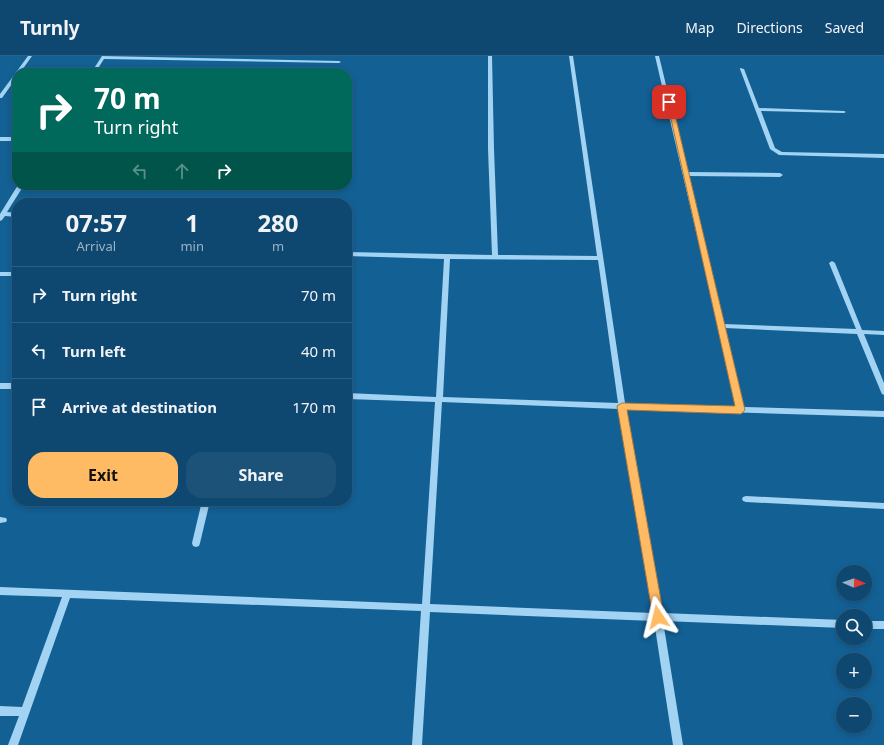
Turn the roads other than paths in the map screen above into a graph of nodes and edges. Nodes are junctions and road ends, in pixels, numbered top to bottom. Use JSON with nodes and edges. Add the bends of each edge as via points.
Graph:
{"nodes":[{"id":1,"x":30,"y":56,"type":"edge"},
{"id":2,"x":490,"y":56,"type":"edge"},
{"id":3,"x":571,"y":56,"type":"edge"},
{"id":4,"x":657,"y":56,"type":"edge"},
{"id":5,"x":104,"y":57,"type":"edge"},
{"id":6,"x":339,"y":62,"type":"dead end"},
{"id":7,"x":21,"y":68,"type":"edge"},
{"id":8,"x":96,"y":68,"type":"edge"},
{"id":9,"x":742,"y":70,"type":"dead end"},
{"id":10,"x":12,"y":80,"type":"edge"},
{"id":11,"x":0,"y":97,"type":"edge"},
{"id":12,"x":757,"y":109,"type":"junction"},
{"id":13,"x":844,"y":112,"type":"dead end"},
{"id":14,"x":0,"y":139,"type":"edge"},
{"id":15,"x":12,"y":139,"type":"edge"},
{"id":16,"x":884,"y":156,"type":"edge"},
{"id":17,"x":686,"y":174,"type":"junction"},
{"id":18,"x":780,"y":175,"type":"dead end"},
{"id":19,"x":12,"y":200,"type":"edge"},
{"id":20,"x":12,"y":216,"type":"edge"},
{"id":21,"x":2,"y":217,"type":"edge"},
{"id":22,"x":352,"y":254,"type":"edge"},
{"id":23,"x":447,"y":257,"type":"junction"},
{"id":24,"x":495,"y":257,"type":"junction"},
{"id":25,"x":601,"y":258,"type":"junction"},
{"id":26,"x":832,"y":263,"type":"dead end"},
{"id":27,"x":0,"y":274,"type":"edge"},
{"id":28,"x":12,"y":274,"type":"edge"},
{"id":29,"x":721,"y":326,"type":"junction"},
{"id":30,"x":860,"y":332,"type":"junction"},
{"id":31,"x":884,"y":333,"type":"edge"},
{"id":32,"x":0,"y":386,"type":"edge"},
{"id":33,"x":12,"y":386,"type":"edge"},
{"id":34,"x":884,"y":392,"type":"edge"},
{"id":35,"x":352,"y":396,"type":"edge"},
{"id":36,"x":439,"y":399,"type":"junction"},
{"id":37,"x":622,"y":406,"type":"junction"},
{"id":38,"x":741,"y":410,"type":"junction"},
{"id":39,"x":884,"y":414,"type":"edge"},
{"id":40,"x":746,"y":499,"type":"dead end"},
{"id":41,"x":205,"y":506,"type":"edge"},
{"id":42,"x":884,"y":506,"type":"edge"},
{"id":43,"x":196,"y":543,"type":"dead end"},
{"id":44,"x":0,"y":591,"type":"edge"},
{"id":45,"x":67,"y":594,"type":"junction"},
{"id":46,"x":426,"y":607,"type":"junction"},
{"id":47,"x":658,"y":617,"type":"junction"},
{"id":48,"x":836,"y":624,"type":"edge"},
{"id":49,"x":872,"y":625,"type":"edge"},
{"id":50,"x":884,"y":626,"type":"edge"},
{"id":51,"x":0,"y":711,"type":"edge"},
{"id":52,"x":25,"y":712,"type":"junction"},
{"id":53,"x":13,"y":745,"type":"edge"},
{"id":54,"x":416,"y":745,"type":"edge"},
{"id":55,"x":678,"y":745,"type":"edge"}],
"edges":[{"from":1,"to":7,"type":"street"},
{"from":2,"to":24,"type":"street"},
{"from":3,"to":25,"type":"street"},
{"from":4,"to":17,"type":"street"},
{"from":5,"to":6,"type":"street"},
{"from":5,"to":8,"type":"street"},
{"from":9,"to":12,"type":"street"},
{"from":10,"to":11,"type":"street"},
{"from":12,"to":13,"type":"street"},
{"from":12,"to":16,"type":"street","via":[[773,149],[781,154]]},
{"from":14,"to":15,"type":"street"},
{"from":17,"to":18,"type":"street"},
{"from":17,"to":29,"type":"street"},
{"from":19,"to":21,"type":"street"},
{"from":20,"to":21,"type":"street"},
{"from":22,"to":23,"type":"street"},
{"from":23,"to":24,"type":"street"},
{"from":23,"to":36,"type":"street"},
{"from":24,"to":25,"type":"street"},
{"from":25,"to":37,"type":"street"},
{"from":26,"to":30,"type":"street"},
{"from":27,"to":28,"type":"street"},
{"from":29,"to":30,"type":"street"},
{"from":29,"to":38,"type":"street"},
{"from":30,"to":31,"type":"street"},
{"from":30,"to":34,"type":"street"},
{"from":32,"to":33,"type":"street"},
{"from":35,"to":36,"type":"street"},
{"from":36,"to":37,"type":"street"},
{"from":36,"to":46,"type":"street"},
{"from":37,"to":38,"type":"street"},
{"from":37,"to":47,"type":"street"},
{"from":38,"to":39,"type":"street"},
{"from":40,"to":42,"type":"street"},
{"from":41,"to":43,"type":"street"},
{"from":44,"to":45,"type":"street"},
{"from":45,"to":46,"type":"street"},
{"from":45,"to":52,"type":"street"},
{"from":46,"to":47,"type":"street"},
{"from":46,"to":54,"type":"street"},
{"from":47,"to":48,"type":"street"},
{"from":47,"to":55,"type":"street"},
{"from":49,"to":50,"type":"street"},
{"from":51,"to":52,"type":"street"},
{"from":52,"to":53,"type":"street"}]}
